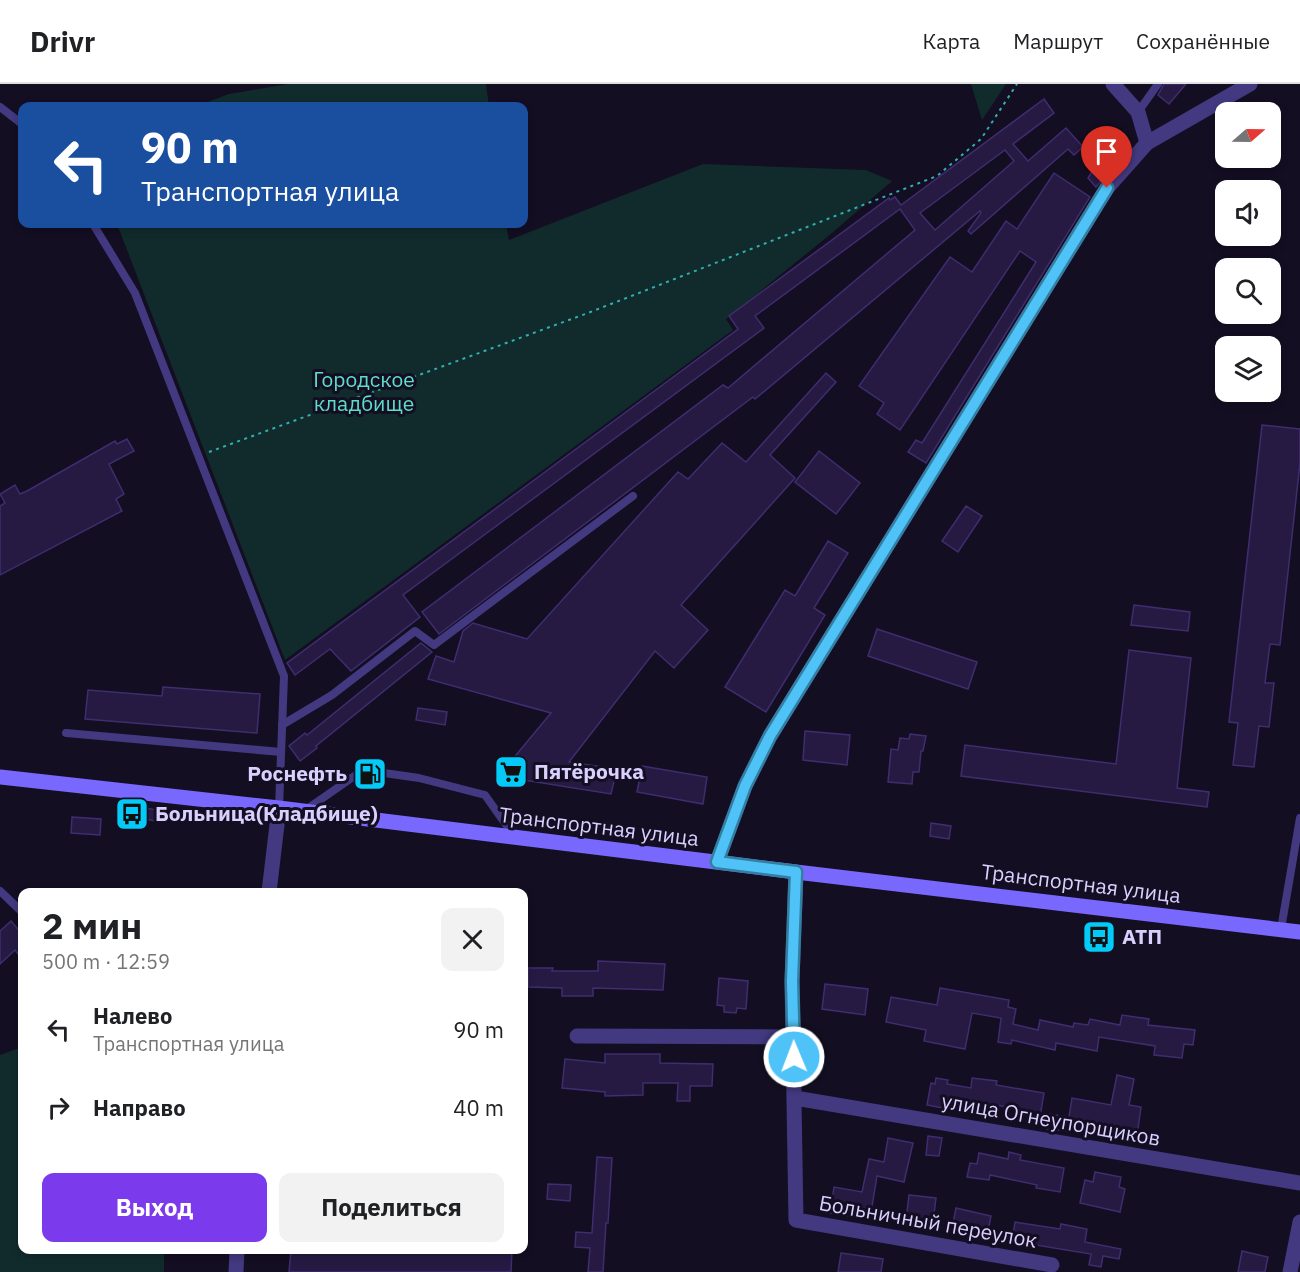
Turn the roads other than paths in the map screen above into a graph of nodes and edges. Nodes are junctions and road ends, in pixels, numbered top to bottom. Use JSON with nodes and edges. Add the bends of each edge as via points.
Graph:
{"nodes":[{"id":1,"x":1113,"y":84,"type":"edge"},
{"id":2,"x":1158,"y":84,"type":"edge"},
{"id":3,"x":1250,"y":84,"type":"edge"},
{"id":4,"x":0,"y":107,"type":"edge"},
{"id":5,"x":1138,"y":112,"type":"junction"},
{"id":6,"x":18,"y":121,"type":"edge"},
{"id":7,"x":1147,"y":143,"type":"junction"},
{"id":8,"x":95,"y":228,"type":"edge"},
{"id":9,"x":633,"y":496,"type":"dead end"},
{"id":10,"x":282,"y":725,"type":"junction"},
{"id":11,"x":66,"y":733,"type":"dead end"},
{"id":12,"x":281,"y":753,"type":"junction"},
{"id":13,"x":0,"y":777,"type":"edge"},
{"id":14,"x":279,"y":808,"type":"junction"},
{"id":15,"x":303,"y":812,"type":"junction"},
{"id":16,"x":1300,"y":818,"type":"edge"},
{"id":17,"x":515,"y":838,"type":"junction"},
{"id":18,"x":717,"y":862,"type":"junction"},
{"id":19,"x":796,"y":872,"type":"junction"},
{"id":20,"x":269,"y":888,"type":"edge"},
{"id":21,"x":0,"y":891,"type":"edge"},
{"id":22,"x":18,"y":908,"type":"edge"},
{"id":23,"x":1281,"y":929,"type":"junction"},
{"id":24,"x":1300,"y":932,"type":"edge"},
{"id":25,"x":576,"y":1036,"type":"dead end"},
{"id":26,"x":794,"y":1037,"type":"junction"},
{"id":27,"x":795,"y":1098,"type":"junction"},
{"id":28,"x":1300,"y":1183,"type":"edge"},
{"id":29,"x":1300,"y":1222,"type":"edge"},
{"id":30,"x":237,"y":1254,"type":"edge"},
{"id":31,"x":1052,"y":1265,"type":"dead end"},
{"id":32,"x":236,"y":1272,"type":"edge"},
{"id":33,"x":1290,"y":1272,"type":"edge"}],
"edges":[{"from":1,"to":5,"type":"street"},
{"from":2,"to":5,"type":"lane"},
{"from":3,"to":7,"type":"street"},
{"from":4,"to":6,"type":"lane"},
{"from":5,"to":7,"type":"street"},
{"from":7,"to":18,"type":"street","via":[[1107,188],[770,736],[745,786]]},
{"from":8,"to":10,"type":"lane","via":[[135,293],[284,676]]},
{"from":9,"to":10,"type":"lane","via":[[434,645],[415,631],[332,695]]},
{"from":10,"to":12,"type":"lane"},
{"from":11,"to":12,"type":"lane"},
{"from":12,"to":14,"type":"lane"},
{"from":13,"to":14,"type":"main road","name":"Транспортная улица"},
{"from":14,"to":15,"type":"main road","name":"Транспортная улица"},
{"from":14,"to":20,"type":"street"},
{"from":15,"to":17,"type":"main road","name":"Транспортная улица"},
{"from":15,"to":17,"type":"lane","via":[[363,770],[419,778],[485,795]]},
{"from":16,"to":23,"type":"lane"},
{"from":17,"to":18,"type":"main road","name":"Транспортная улица"},
{"from":18,"to":19,"type":"main road","name":"Транспортная улица"},
{"from":19,"to":23,"type":"main road","name":"Транспортная улица"},
{"from":19,"to":26,"type":"street"},
{"from":21,"to":22,"type":"lane"},
{"from":23,"to":24,"type":"main road","name":"Транспортная улица"},
{"from":25,"to":26,"type":"street"},
{"from":26,"to":27,"type":"street"},
{"from":27,"to":28,"type":"street","name":"улица Огнеупорщиков"},
{"from":27,"to":31,"type":"street","name":"Больничный переулок","via":[[796,1220]]},
{"from":29,"to":33,"type":"street"},
{"from":30,"to":32,"type":"street"}]}
